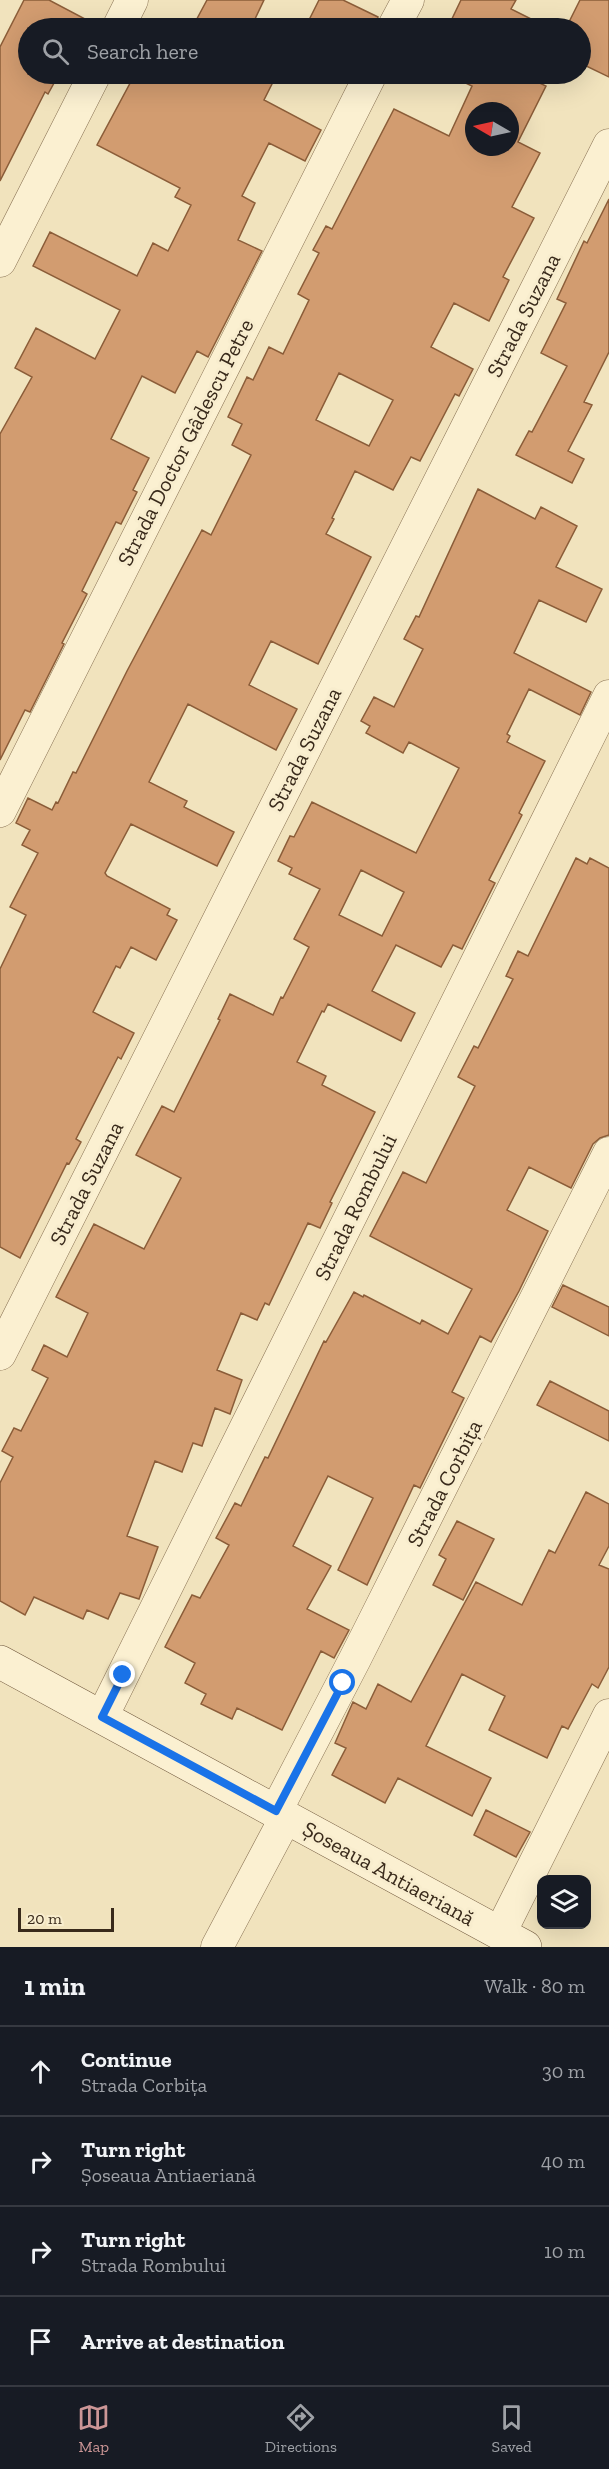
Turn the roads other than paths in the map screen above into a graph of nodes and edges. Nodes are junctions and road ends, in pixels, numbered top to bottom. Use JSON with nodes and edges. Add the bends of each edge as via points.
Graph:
{"nodes":[{"id":1,"x":132,"y":0,"type":"edge"},
{"id":2,"x":408,"y":0,"type":"edge"},
{"id":3,"x":123,"y":18,"type":"edge"},
{"id":4,"x":398,"y":18,"type":"edge"},
{"id":5,"x":90,"y":84,"type":"edge"},
{"id":6,"x":366,"y":84,"type":"edge"},
{"id":7,"x":609,"y":145,"type":"edge"},
{"id":8,"x":0,"y":261,"type":"edge"},
{"id":9,"x":609,"y":696,"type":"edge"},
{"id":10,"x":0,"y":811,"type":"edge"},
{"id":11,"x":609,"y":1153,"type":"edge"},
{"id":12,"x":0,"y":1354,"type":"edge"},
{"id":13,"x":0,"y":1662,"type":"edge"},
{"id":14,"x":609,"y":1715,"type":"edge"},
{"id":15,"x":102,"y":1717,"type":"junction"},
{"id":16,"x":281,"y":1814,"type":"junction"},
{"id":17,"x":512,"y":1940,"type":"edge"},
{"id":18,"x":217,"y":1947,"type":"edge"}],
"edges":[{"from":1,"to":3,"type":"street"},
{"from":2,"to":4,"type":"street"},
{"from":5,"to":8,"type":"street"},
{"from":6,"to":10,"type":"street","name":"Strada Doctor Gâdescu Petre"},
{"from":7,"to":12,"type":"street","name":"Strada Suzana"},
{"from":9,"to":15,"type":"street","name":"Strada Rombului"},
{"from":11,"to":16,"type":"street","name":"Strada Corbița"},
{"from":13,"to":15,"type":"main road","name":"Șoseaua Antiaeriană"},
{"from":14,"to":17,"type":"street"},
{"from":15,"to":16,"type":"main road","name":"Șoseaua Antiaeriană"},
{"from":16,"to":17,"type":"main road","name":"Șoseaua Antiaeriană"},
{"from":16,"to":18,"type":"street","name":"Strada Corbița"}]}
